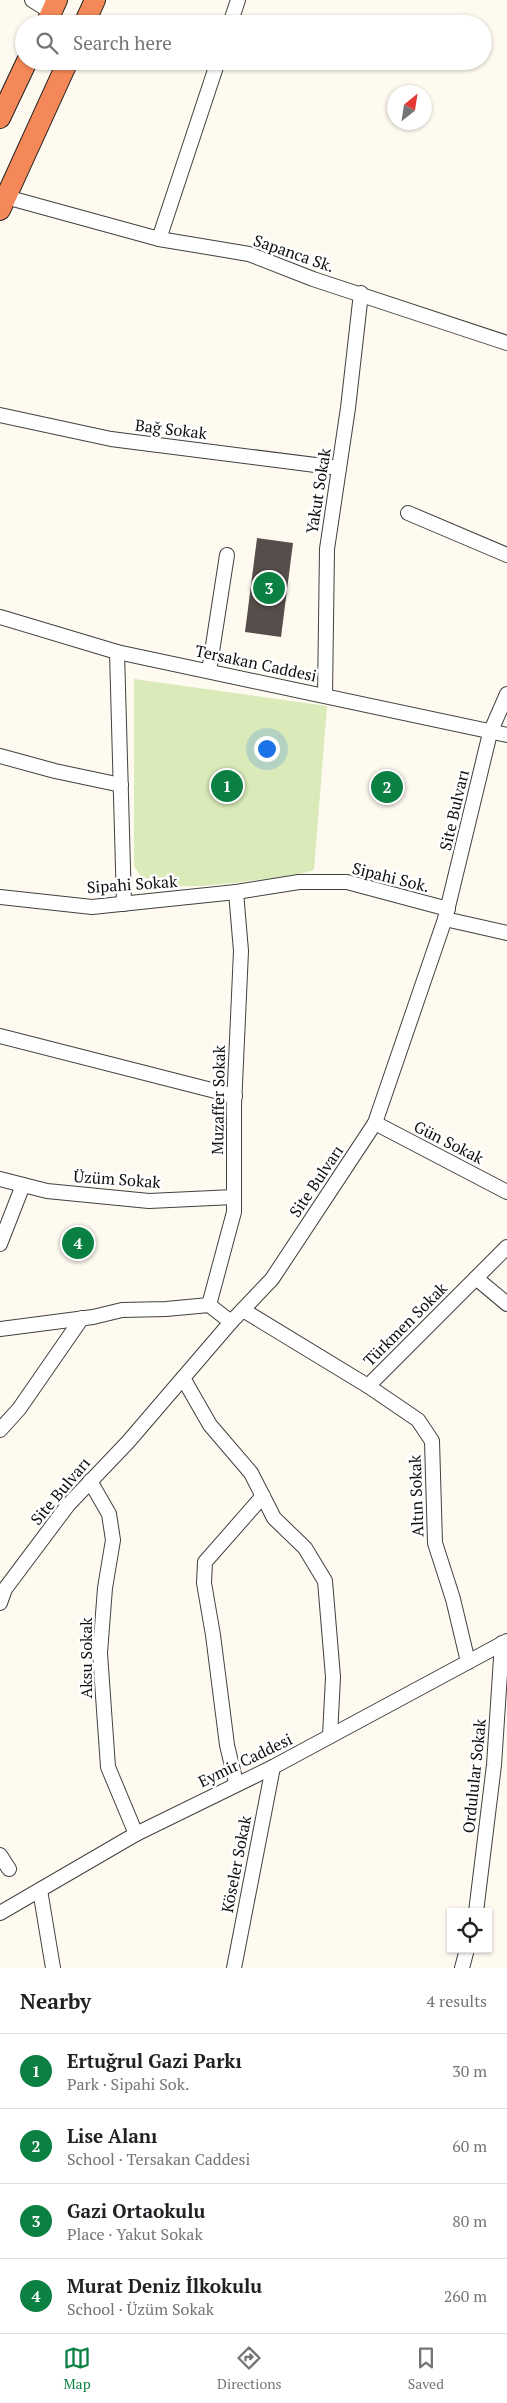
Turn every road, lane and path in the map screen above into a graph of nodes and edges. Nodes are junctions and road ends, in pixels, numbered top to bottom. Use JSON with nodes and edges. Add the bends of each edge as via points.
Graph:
{"nodes":[{"id":1,"x":32,"y":0,"type":"edge"},
{"id":2,"x":95,"y":0,"type":"edge"},
{"id":3,"x":238,"y":0,"type":"edge"},
{"id":4,"x":51,"y":12,"type":"edge"},
{"id":5,"x":88,"y":15,"type":"edge"},
{"id":6,"x":233,"y":15,"type":"edge"},
{"id":7,"x":23,"y":70,"type":"edge"},
{"id":8,"x":64,"y":70,"type":"edge"},
{"id":9,"x":215,"y":70,"type":"edge"},
{"id":10,"x":0,"y":118,"type":"edge"},
{"id":11,"x":3,"y":203,"type":"edge"},
{"id":12,"x":159,"y":239,"type":"junction"},
{"id":13,"x":361,"y":293,"type":"junction"},
{"id":14,"x":507,"y":343,"type":"edge"},
{"id":15,"x":0,"y":415,"type":"edge"},
{"id":16,"x":339,"y":468,"type":"junction"},
{"id":17,"x":408,"y":513,"type":"dead end"},
{"id":18,"x":227,"y":555,"type":"dead end"},
{"id":19,"x":507,"y":555,"type":"edge"},
{"id":20,"x":0,"y":617,"type":"edge"},
{"id":21,"x":117,"y":652,"type":"junction"},
{"id":22,"x":209,"y":671,"type":"junction"},
{"id":23,"x":507,"y":694,"type":"edge"},
{"id":24,"x":326,"y":695,"type":"junction"},
{"id":25,"x":490,"y":733,"type":"junction"},
{"id":26,"x":507,"y":735,"type":"edge"},
{"id":27,"x":0,"y":756,"type":"edge"},
{"id":28,"x":121,"y":785,"type":"junction"},
{"id":29,"x":236,"y":892,"type":"junction"},
{"id":30,"x":0,"y":897,"type":"edge"},
{"id":31,"x":124,"y":904,"type":"junction"},
{"id":32,"x":447,"y":914,"type":"junction"},
{"id":33,"x":507,"y":933,"type":"edge"},
{"id":34,"x":0,"y":1036,"type":"edge"},
{"id":35,"x":235,"y":1096,"type":"junction"},
{"id":36,"x":375,"y":1123,"type":"junction"},
{"id":37,"x":0,"y":1179,"type":"edge"},
{"id":38,"x":23,"y":1185,"type":"junction"},
{"id":39,"x":507,"y":1192,"type":"edge"},
{"id":40,"x":234,"y":1197,"type":"junction"},
{"id":41,"x":0,"y":1244,"type":"edge"},
{"id":42,"x":507,"y":1247,"type":"edge"},
{"id":43,"x":476,"y":1278,"type":"junction"},
{"id":44,"x":507,"y":1304,"type":"edge"},
{"id":45,"x":208,"y":1305,"type":"junction"},
{"id":46,"x":243,"y":1310,"type":"junction"},
{"id":47,"x":82,"y":1318,"type":"junction"},
{"id":48,"x":231,"y":1322,"type":"junction"},
{"id":49,"x":0,"y":1329,"type":"edge"},
{"id":50,"x":183,"y":1378,"type":"junction"},
{"id":51,"x":368,"y":1386,"type":"junction"},
{"id":52,"x":0,"y":1430,"type":"edge"},
{"id":53,"x":90,"y":1481,"type":"junction"},
{"id":54,"x":263,"y":1496,"type":"junction"},
{"id":55,"x":0,"y":1603,"type":"edge"},
{"id":56,"x":504,"y":1642,"type":"edge"},
{"id":57,"x":468,"y":1662,"type":"junction"},
{"id":58,"x":330,"y":1736,"type":"junction"},
{"id":59,"x":273,"y":1767,"type":"junction"},
{"id":60,"x":236,"y":1783,"type":"junction"},
{"id":61,"x":136,"y":1834,"type":"junction"},
{"id":62,"x":0,"y":1855,"type":"edge"},
{"id":63,"x":9,"y":1869,"type":"dead end"},
{"id":64,"x":40,"y":1890,"type":"junction"},
{"id":65,"x":476,"y":1908,"type":"edge"},
{"id":66,"x":0,"y":1913,"type":"edge"},
{"id":67,"x":465,"y":1953,"type":"edge"},
{"id":68,"x":54,"y":1968,"type":"edge"},
{"id":69,"x":234,"y":1968,"type":"edge"},
{"id":70,"x":462,"y":1968,"type":"edge"}],
"edges":[{"from":1,"to":4,"type":"street"},
{"from":2,"to":5,"type":"highway"},
{"from":3,"to":6,"type":"street"},
{"from":7,"to":10,"type":"highway"},
{"from":8,"to":11,"type":"highway"},
{"from":9,"to":12,"type":"street"},
{"from":11,"to":12,"type":"street","name":"Sapanca Sk."},
{"from":12,"to":13,"type":"street","name":"Sapanca Sk.","via":[[249,254],[313,279]]},
{"from":13,"to":14,"type":"street","name":"Sapanca Sk."},
{"from":13,"to":16,"type":"street","name":"Yakut Sokak"},
{"from":15,"to":16,"type":"street","name":"Bağ Sokak","via":[[111,439]]},
{"from":16,"to":24,"type":"street","name":"Yakut Sokak","via":[[327,549]]},
{"from":17,"to":19,"type":"street"},
{"from":18,"to":22,"type":"street"},
{"from":20,"to":21,"type":"street","name":"Tersakan Caddesi"},
{"from":21,"to":22,"type":"street","name":"Tersakan Caddesi"},
{"from":21,"to":28,"type":"street"},
{"from":22,"to":24,"type":"street","name":"Tersakan Caddesi"},
{"from":23,"to":25,"type":"street","name":"Site Bulvarı"},
{"from":24,"to":25,"type":"street","name":"Tersakan Caddesi"},
{"from":25,"to":26,"type":"street","name":"Tersakan Caddesi"},
{"from":25,"to":32,"type":"street","name":"Site Bulvarı"},
{"from":27,"to":28,"type":"street"},
{"from":28,"to":31,"type":"street"},
{"from":29,"to":31,"type":"street","name":"Sipahi Sokak"},
{"from":29,"to":32,"type":"street","name":"Sipahi Sok.","via":[[299,882],[347,882]]},
{"from":29,"to":35,"type":"street","name":"Muzaffer Sokak","via":[[241,951]]},
{"from":30,"to":31,"type":"street","name":"Sipahi Sokak","via":[[92,907]]},
{"from":32,"to":33,"type":"street","name":"Sipahi Sok."},
{"from":32,"to":36,"type":"street","name":"Site Bulvarı"},
{"from":34,"to":35,"type":"street"},
{"from":35,"to":40,"type":"street","name":"Muzaffer Sokak"},
{"from":36,"to":39,"type":"street","name":"Gün Sokak"},
{"from":36,"to":46,"type":"street","name":"Site Bulvarı","via":[[272,1279]]},
{"from":37,"to":38,"type":"street","name":"Üzüm Sokak"},
{"from":38,"to":40,"type":"street","name":"Üzüm Sokak","via":[[47,1191],[148,1201]]},
{"from":38,"to":41,"type":"street"},
{"from":40,"to":45,"type":"street","name":"Muzaffer Sokak","via":[[234,1212]]},
{"from":42,"to":43,"type":"street","name":"Türkmen Sokak"},
{"from":43,"to":44,"type":"street"},
{"from":43,"to":51,"type":"street","name":"Türkmen Sokak"},
{"from":45,"to":47,"type":"street","via":[[122,1310]]},
{"from":45,"to":48,"type":"street"},
{"from":46,"to":48,"type":"street","name":"Site Bulvarı"},
{"from":46,"to":51,"type":"street","name":"Türkmen Sokak"},
{"from":47,"to":49,"type":"street"},
{"from":47,"to":52,"type":"street","via":[[19,1409]]},
{"from":48,"to":50,"type":"street","name":"Site Bulvarı"},
{"from":50,"to":53,"type":"street","name":"Site Bulvarı"},
{"from":50,"to":54,"type":"street","via":[[210,1425],[251,1473]]},
{"from":51,"to":57,"type":"street","name":"Altın Sokak","via":[[418,1420],[432,1442],[436,1543]]},
{"from":53,"to":55,"type":"street","name":"Site Bulvarı","via":[[5,1589]]},
{"from":53,"to":61,"type":"street","name":"Aksu Sokak","via":[[109,1514],[113,1540],[100,1653],[108,1767]]},
{"from":54,"to":58,"type":"street","via":[[274,1518],[305,1548],[325,1581],[333,1677]]},
{"from":54,"to":60,"type":"street","via":[[205,1562],[204,1583],[226,1745]]},
{"from":56,"to":57,"type":"street","name":"Eymir Caddesi"},
{"from":56,"to":65,"type":"street","name":"Ordulular Sokak","via":[[494,1765]]},
{"from":57,"to":58,"type":"street","name":"Eymir Caddesi"},
{"from":58,"to":59,"type":"street","name":"Eymir Caddesi"},
{"from":59,"to":60,"type":"street","name":"Eymir Caddesi"},
{"from":59,"to":69,"type":"street","name":"Köseler Sokak"},
{"from":60,"to":61,"type":"street","name":"Eymir Caddesi"},
{"from":61,"to":64,"type":"street","name":"Eymir Caddesi"},
{"from":62,"to":63,"type":"street"},
{"from":64,"to":66,"type":"street","name":"Eymir Caddesi"},
{"from":64,"to":68,"type":"street"},
{"from":67,"to":70,"type":"street"}]}
